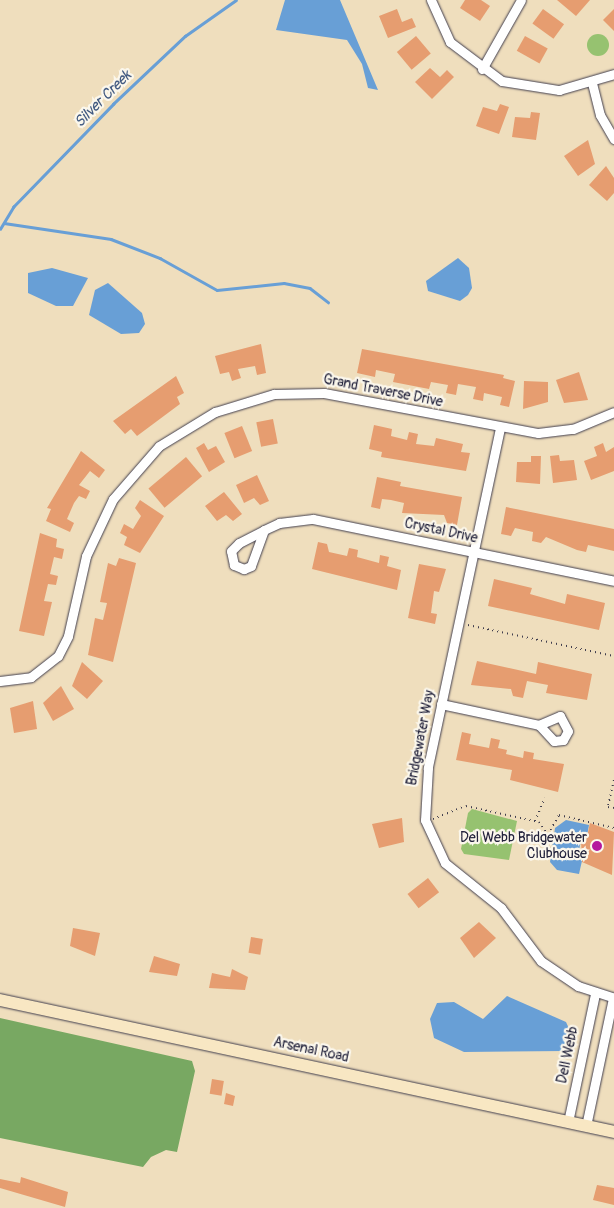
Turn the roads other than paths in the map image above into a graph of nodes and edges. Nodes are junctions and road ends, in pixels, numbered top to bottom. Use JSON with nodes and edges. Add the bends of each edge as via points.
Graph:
{"nodes":[{"id":1,"x":431,"y":0,"type":"edge"},
{"id":2,"x":521,"y":0,"type":"edge"},
{"id":3,"x":482,"y":69,"type":"junction"},
{"id":4,"x":614,"y":74,"type":"edge"},
{"id":5,"x":592,"y":84,"type":"junction"},
{"id":6,"x":614,"y":139,"type":"edge"},
{"id":7,"x":614,"y":412,"type":"edge"},
{"id":8,"x":500,"y":428,"type":"junction"},
{"id":9,"x":264,"y":530,"type":"junction"},
{"id":10,"x":473,"y":552,"type":"junction"},
{"id":11,"x":614,"y":581,"type":"edge"},
{"id":12,"x":0,"y":681,"type":"edge"},
{"id":13,"x":441,"y":704,"type":"junction"},
{"id":14,"x":539,"y":725,"type":"dead end"},
{"id":15,"x":596,"y":994,"type":"junction"},
{"id":16,"x":613,"y":998,"type":"edge"},
{"id":17,"x":0,"y":1000,"type":"edge"},
{"id":18,"x":568,"y":1122,"type":"junction"},
{"id":19,"x":586,"y":1126,"type":"junction"},
{"id":20,"x":614,"y":1132,"type":"edge"}],
"edges":[{"from":1,"to":3,"type":"street","via":[[450,42]]},
{"from":2,"to":3,"type":"street"},
{"from":3,"to":5,"type":"street","via":[[502,81],[538,90]]},
{"from":4,"to":5,"type":"street"},
{"from":5,"to":6,"type":"street","via":[[600,115]]},
{"from":7,"to":8,"type":"street","name":"Grand Traverse Drive","via":[[556,432]]},
{"from":8,"to":10,"type":"street","name":"Bridgewater Way"},
{"from":8,"to":12,"type":"street","name":"Grand Traverse Drive","via":[[306,392],[243,401],[192,423],[136,469],[105,513],[86,556],[68,636],[58,656],[30,677]]},
{"from":9,"to":9,"type":"street","name":"Crystal Drive","via":[[233,548],[230,556],[234,565],[244,569],[251,566]]},
{"from":9,"to":10,"type":"street","name":"Crystal Drive","via":[[279,523],[313,519]]},
{"from":10,"to":11,"type":"street","name":"Crystal Drive"},
{"from":10,"to":13,"type":"street","name":"Bridgewater Way"},
{"from":13,"to":14,"type":"street"},
{"from":13,"to":15,"type":"street","name":"Bridgewater Way","via":[[424,789],[426,820],[435,846],[451,870],[501,908],[547,967]]},
{"from":15,"to":16,"type":"street","name":"Bridgewater Way"},
{"from":15,"to":18,"type":"street","name":"Dell Webb"},
{"from":16,"to":19,"type":"street"},
{"from":17,"to":18,"type":"street","name":"Arsenal Road"},
{"from":18,"to":19,"type":"street","name":"Arsenal Road"},
{"from":19,"to":20,"type":"street","name":"Arsenal Road"}]}
